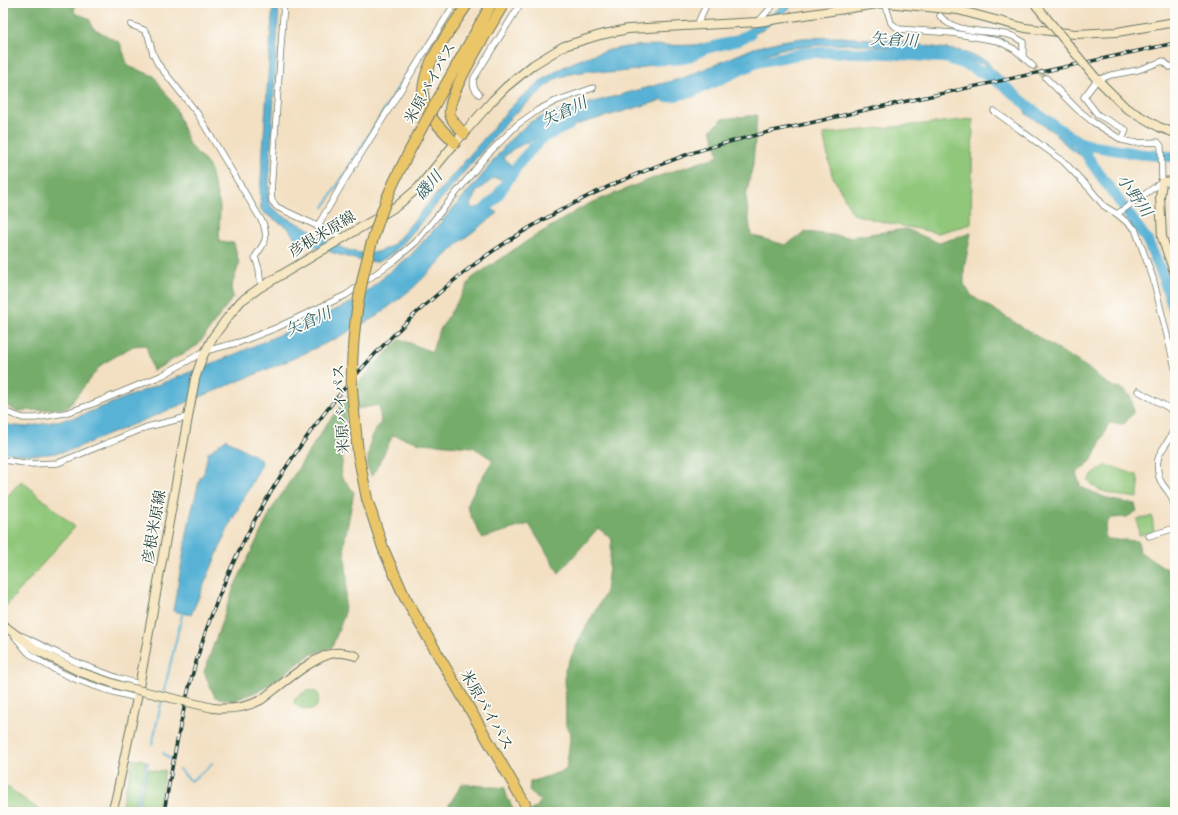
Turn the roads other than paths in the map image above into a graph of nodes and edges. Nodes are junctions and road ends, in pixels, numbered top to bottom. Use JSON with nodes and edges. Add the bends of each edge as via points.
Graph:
{"nodes":[{"id":1,"x":284,"y":3,"type":"edge"},
{"id":2,"x":455,"y":3,"type":"edge"},
{"id":3,"x":468,"y":3,"type":"edge"},
{"id":4,"x":492,"y":3,"type":"edge"},
{"id":5,"x":504,"y":3,"type":"edge"},
{"id":6,"x":521,"y":3,"type":"edge"},
{"id":7,"x":707,"y":3,"type":"edge"},
{"id":8,"x":775,"y":3,"type":"edge"},
{"id":9,"x":885,"y":3,"type":"edge"},
{"id":10,"x":1035,"y":3,"type":"edge"},
{"id":11,"x":940,"y":16,"type":"dead end"},
{"id":12,"x":758,"y":22,"type":"junction"},
{"id":13,"x":1175,"y":22,"type":"edge"},
{"id":14,"x":131,"y":25,"type":"dead end"},
{"id":15,"x":697,"y":25,"type":"junction"},
{"id":16,"x":1023,"y":57,"type":"junction"},
{"id":17,"x":1175,"y":65,"type":"edge"},
{"id":18,"x":1033,"y":66,"type":"tunnel mouth"},
{"id":19,"x":1046,"y":78,"type":"tunnel mouth"},
{"id":20,"x":1095,"y":78,"type":"junction"},
{"id":21,"x":593,"y":88,"type":"dead end"},
{"id":22,"x":479,"y":94,"type":"dead end"},
{"id":23,"x":994,"y":111,"type":"dead end"},
{"id":24,"x":1175,"y":133,"type":"edge"},
{"id":25,"x":464,"y":134,"type":"junction"},
{"id":26,"x":1122,"y":140,"type":"junction"},
{"id":27,"x":455,"y":143,"type":"junction"},
{"id":28,"x":1175,"y":181,"type":"edge"},
{"id":29,"x":1162,"y":182,"type":"junction"},
{"id":30,"x":1117,"y":214,"type":"junction"},
{"id":31,"x":317,"y":227,"type":"junction"},
{"id":32,"x":341,"y":240,"type":"junction"},
{"id":33,"x":1175,"y":275,"type":"edge"},
{"id":34,"x":261,"y":287,"type":"junction"},
{"id":35,"x":203,"y":354,"type":"junction"},
{"id":36,"x":1175,"y":368,"type":"edge"},
{"id":37,"x":1138,"y":391,"type":"dead end"},
{"id":38,"x":3,"y":411,"type":"edge"},
{"id":39,"x":189,"y":413,"type":"junction"},
{"id":40,"x":1175,"y":413,"type":"edge"},
{"id":41,"x":3,"y":460,"type":"edge"},
{"id":42,"x":1175,"y":507,"type":"edge"},
{"id":43,"x":1175,"y":528,"type":"edge"},
{"id":44,"x":1149,"y":536,"type":"dead end"},
{"id":45,"x":3,"y":625,"type":"edge"},
{"id":46,"x":11,"y":631,"type":"junction"},
{"id":47,"x":356,"y":656,"type":"dead end"},
{"id":48,"x":139,"y":684,"type":"junction"},
{"id":49,"x":137,"y":698,"type":"junction"},
{"id":50,"x":525,"y":804,"type":"tunnel mouth"},
{"id":51,"x":112,"y":812,"type":"edge"}],
"edges":[{"from":1,"to":31,"type":"street","via":[[272,201],[277,207]]},
{"from":2,"to":31,"type":"street"},
{"from":3,"to":27,"type":"highway","via":[[431,61],[423,84],[425,105],[434,121]]},
{"from":4,"to":50,"type":"highway","name":"米原バイパス","bridge":true,"via":[[406,157],[387,198],[363,274],[356,312],[352,374],[358,453],[367,499],[382,548],[405,598]]},
{"from":5,"to":25,"type":"highway","via":[[450,103],[452,118]]},
{"from":6,"to":22,"type":"street","via":[[474,78],[473,83]]},
{"from":7,"to":15,"type":"street"},
{"from":8,"to":12,"type":"street"},
{"from":9,"to":12,"type":"main road","name":"彦根米原線"},
{"from":9,"to":13,"type":"main road","name":"彦根米原線","via":[[958,10],[1025,28],[1075,34],[1118,32]]},
{"from":9,"to":16,"type":"street","via":[[891,23],[899,29],[946,32],[998,41]]},
{"from":10,"to":20,"type":"main road","bridge":true},
{"from":11,"to":16,"type":"street","via":[[953,26],[1010,35],[1022,42]]},
{"from":12,"to":15,"type":"main road","name":"彦根米原線"},
{"from":14,"to":34,"type":"street","via":[[144,30],[148,35],[158,64],[197,113],[263,223],[265,240],[255,257]]},
{"from":15,"to":25,"type":"main road","name":"彦根米原線","via":[[628,29],[600,34],[564,46],[533,65],[506,87]]},
{"from":16,"to":18,"type":"street"},
{"from":17,"to":20,"type":"street","via":[[1170,67],[1163,61],[1138,70]]},
{"from":19,"to":26,"type":"street","via":[[1077,109]]},
{"from":20,"to":24,"type":"main road","via":[[1126,108]]},
{"from":20,"to":26,"type":"street","via":[[1084,97],[1098,115],[1126,130]]},
{"from":21,"to":35,"type":"street","via":[[556,101],[517,125],[488,155],[416,242],[346,294],[276,328]]},
{"from":23,"to":30,"type":"street","via":[[1063,162],[1104,206]]},
{"from":25,"to":27,"type":"main road","name":"彦根米原線"},
{"from":26,"to":29,"type":"street","via":[[1135,143],[1158,142],[1161,146]]},
{"from":27,"to":32,"type":"main road","name":"彦根米原線","via":[[419,187],[397,206]]},
{"from":28,"to":29,"type":"main road"},
{"from":29,"to":30,"type":"street"},
{"from":29,"to":33,"type":"main road","via":[[1162,237]]},
{"from":30,"to":36,"type":"street","via":[[1135,229],[1146,255]]},
{"from":31,"to":32,"type":"street"},
{"from":32,"to":34,"type":"main road","name":"彦根米原線"},
{"from":34,"to":35,"type":"main road","name":"彦根米原線","via":[[231,313]]},
{"from":35,"to":38,"type":"street","via":[[163,375],[65,413],[23,418]]},
{"from":35,"to":39,"type":"main road","name":"彦根米原線","via":[[195,379]]},
{"from":37,"to":40,"type":"street"},
{"from":39,"to":41,"type":"street","via":[[58,462],[32,464]]},
{"from":39,"to":48,"type":"main road","name":"彦根米原線"},
{"from":40,"to":42,"type":"street","via":[[1172,433],[1157,461],[1163,487],[1172,498]]},
{"from":43,"to":44,"type":"street"},
{"from":45,"to":46,"type":"main road"},
{"from":46,"to":47,"type":"main road","bridge":true,"via":[[38,651],[80,672],[121,686],[226,709],[251,705],[261,700],[323,656],[346,653]]},
{"from":46,"to":48,"type":"street","via":[[78,663]]},
{"from":46,"to":49,"type":"street","via":[[30,654],[53,668],[84,682]]},
{"from":48,"to":49,"type":"main road","name":"彦根米原線"},
{"from":49,"to":51,"type":"main road","name":"彦根米原線"}]}
